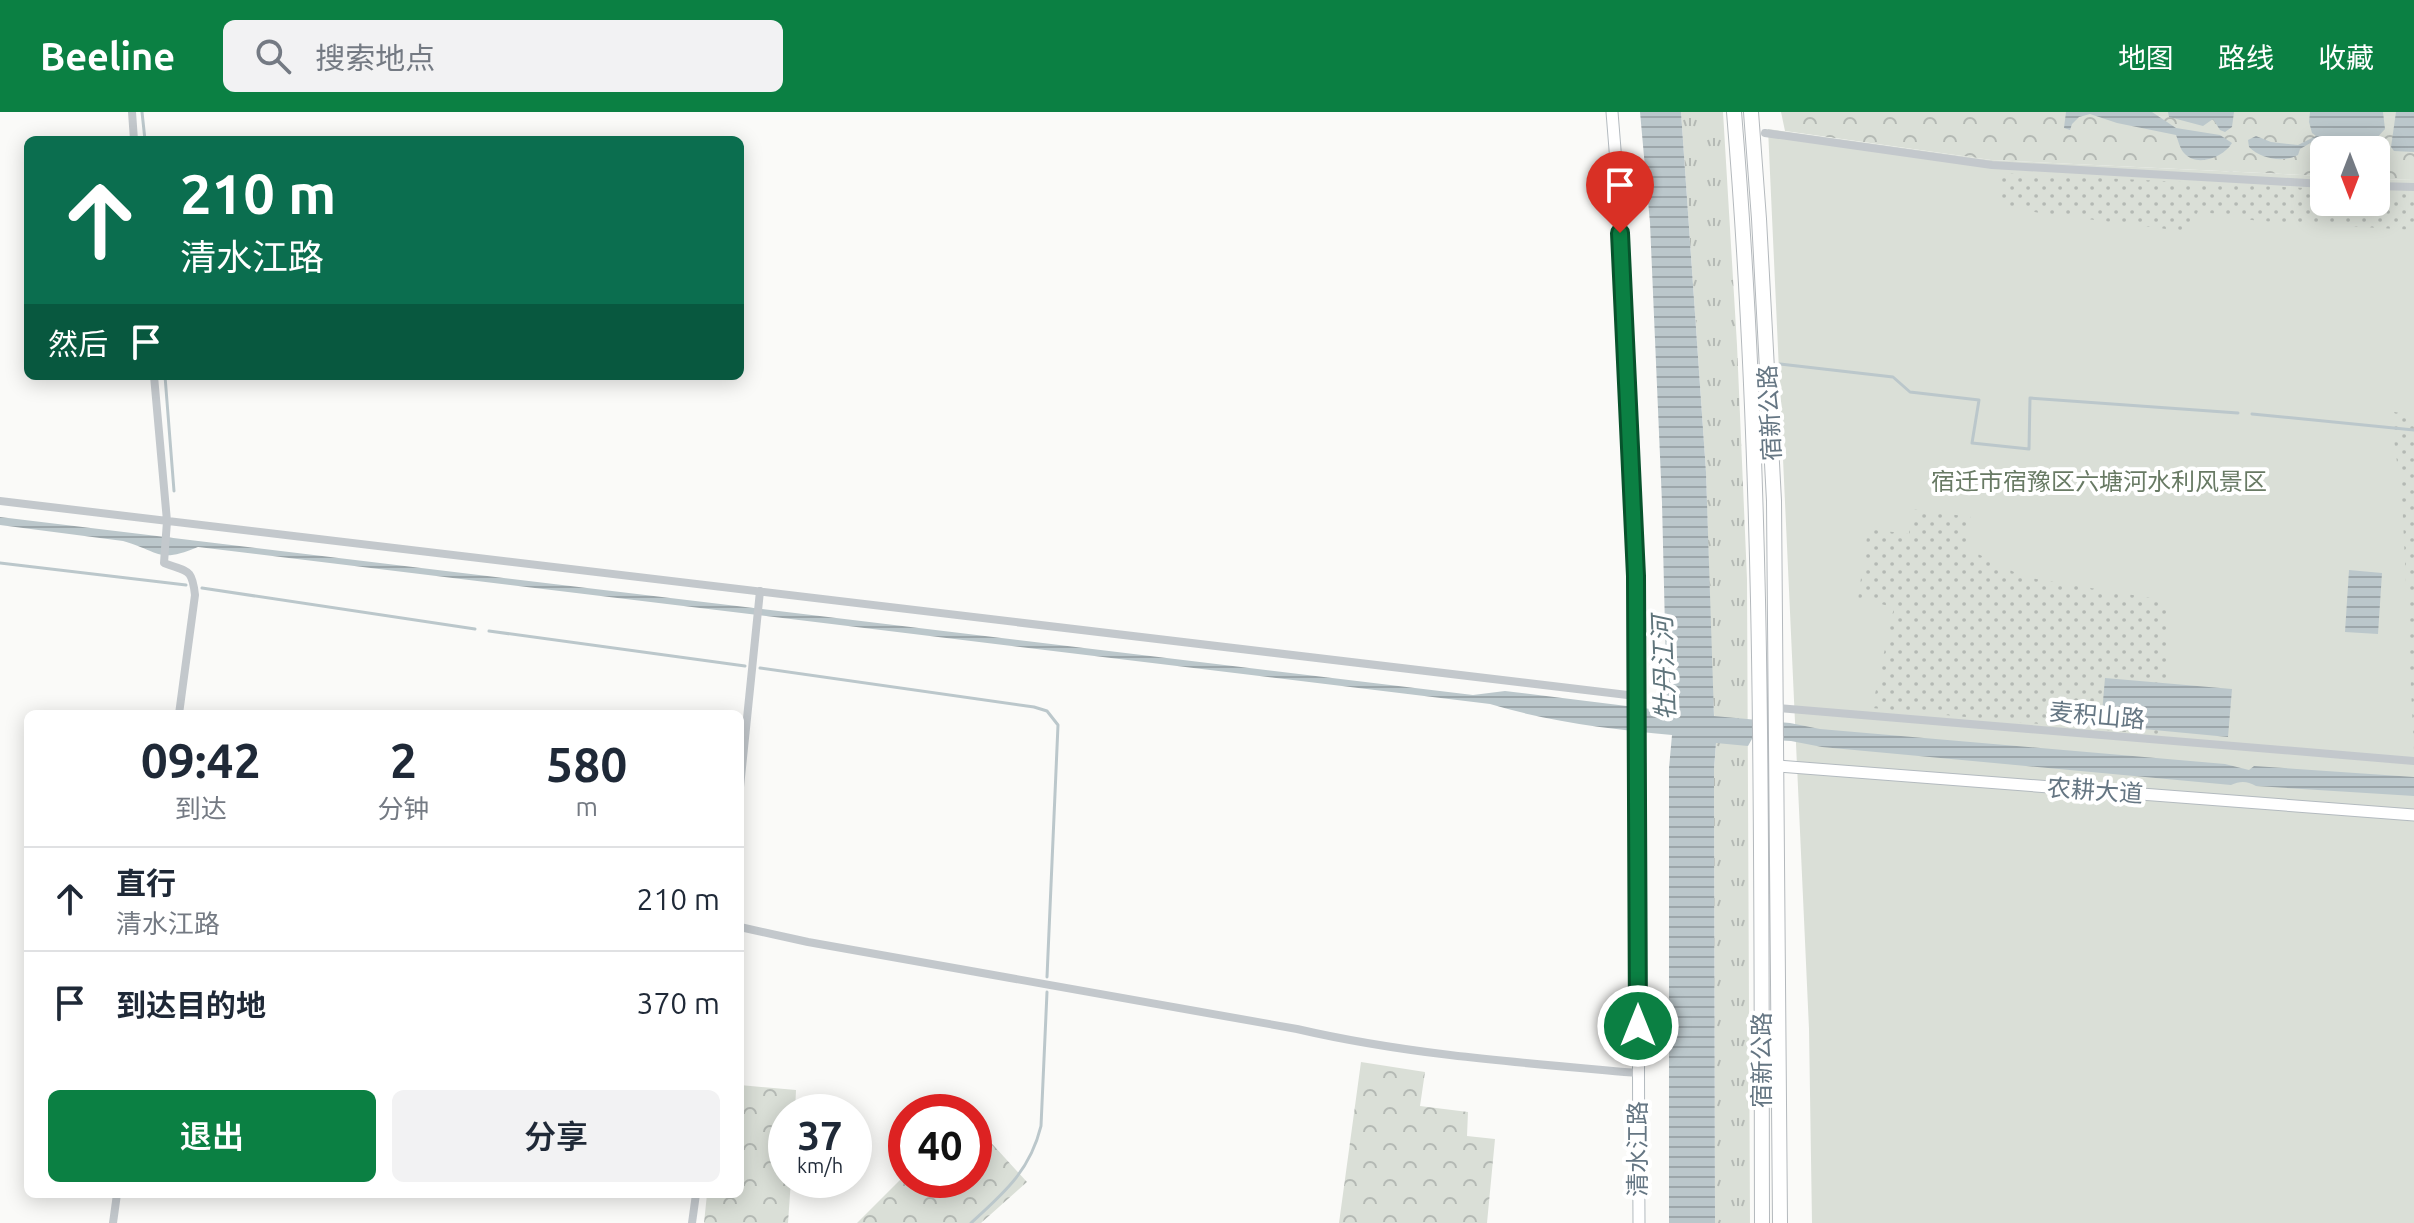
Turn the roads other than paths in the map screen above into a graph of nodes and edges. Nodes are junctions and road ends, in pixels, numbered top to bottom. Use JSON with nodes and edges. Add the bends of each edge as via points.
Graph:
{"nodes":[{"id":1,"x":132,"y":112,"type":"edge"},
{"id":2,"x":1612,"y":112,"type":"edge"},
{"id":3,"x":1734,"y":112,"type":"edge"},
{"id":4,"x":1751,"y":112,"type":"edge"},
{"id":5,"x":1765,"y":133,"type":"dead end"},
{"id":6,"x":134,"y":136,"type":"edge"},
{"id":7,"x":2310,"y":183,"type":"edge"},
{"id":8,"x":2390,"y":186,"type":"edge"},
{"id":9,"x":2414,"y":187,"type":"edge"},
{"id":10,"x":154,"y":380,"type":"edge"},
{"id":11,"x":0,"y":501,"type":"edge"},
{"id":12,"x":167,"y":521,"type":"junction"},
{"id":13,"x":760,"y":595,"type":"junction"},
{"id":14,"x":1636,"y":699,"type":"junction"},
{"id":15,"x":180,"y":710,"type":"edge"},
{"id":16,"x":1777,"y":711,"type":"junction"},
{"id":17,"x":744,"y":749,"type":"edge"},
{"id":18,"x":1777,"y":760,"type":"junction"},
{"id":19,"x":2414,"y":761,"type":"edge"},
{"id":20,"x":2414,"y":815,"type":"edge"},
{"id":21,"x":744,"y":928,"type":"edge"},
{"id":22,"x":1638,"y":1073,"type":"junction"},
{"id":23,"x":116,"y":1198,"type":"edge"},
{"id":24,"x":695,"y":1198,"type":"edge"},
{"id":25,"x":113,"y":1223,"type":"edge"},
{"id":26,"x":692,"y":1223,"type":"edge"},
{"id":27,"x":1639,"y":1223,"type":"edge"},
{"id":28,"x":1762,"y":1223,"type":"edge"},
{"id":29,"x":1780,"y":1223,"type":"edge"}],
"edges":[{"from":1,"to":6,"type":"street"},
{"from":2,"to":14,"type":"street","via":[[1631,444]]},
{"from":3,"to":28,"type":"highway","name":"宿新公路","via":[[1746,252],[1761,647]]},
{"from":4,"to":16,"type":"highway","name":"宿新公路","via":[[1774,501]]},
{"from":5,"to":7,"type":"street","via":[[1992,165]]},
{"from":8,"to":9,"type":"street"},
{"from":10,"to":12,"type":"street"},
{"from":11,"to":12,"type":"street"},
{"from":12,"to":13,"type":"street"},
{"from":12,"to":15,"type":"street","via":[[164,563],[188,571],[195,595]]},
{"from":13,"to":14,"type":"street"},
{"from":13,"to":17,"type":"street"},
{"from":14,"to":22,"type":"street","name":"清水江路"},
{"from":16,"to":18,"type":"highway","name":"宿新公路"},
{"from":16,"to":19,"type":"street","name":"麦积山路"},
{"from":18,"to":20,"type":"street","name":"农耕大道"},
{"from":18,"to":29,"type":"highway","name":"宿新公路"},
{"from":21,"to":22,"type":"street","via":[[1376,1046]]},
{"from":22,"to":27,"type":"street","name":"清水江路"},
{"from":23,"to":25,"type":"street"},
{"from":24,"to":26,"type":"street"}]}
